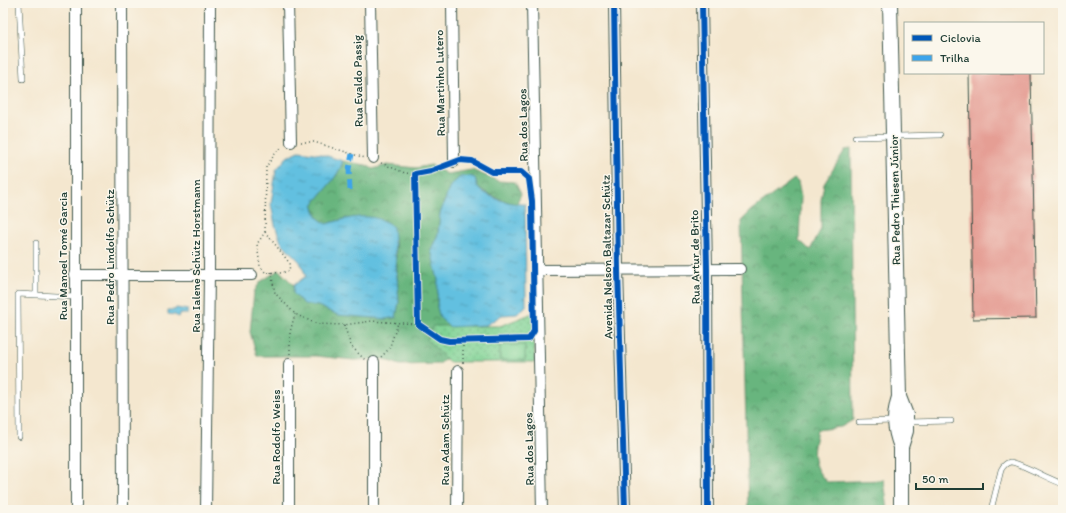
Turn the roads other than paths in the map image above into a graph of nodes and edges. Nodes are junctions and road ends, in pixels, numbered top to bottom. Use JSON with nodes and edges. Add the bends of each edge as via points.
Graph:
{"nodes":[{"id":1,"x":19,"y":3,"type":"edge"},
{"id":2,"x":76,"y":3,"type":"edge"},
{"id":3,"x":122,"y":3,"type":"edge"},
{"id":4,"x":210,"y":3,"type":"edge"},
{"id":5,"x":288,"y":3,"type":"edge"},
{"id":6,"x":370,"y":3,"type":"edge"},
{"id":7,"x":452,"y":3,"type":"edge"},
{"id":8,"x":532,"y":3,"type":"edge"},
{"id":9,"x":614,"y":3,"type":"edge"},
{"id":10,"x":702,"y":3,"type":"edge"},
{"id":11,"x":890,"y":3,"type":"edge"},
{"id":12,"x":23,"y":79,"type":"dead end"},
{"id":13,"x":940,"y":135,"type":"dead end"},
{"id":14,"x":894,"y":136,"type":"junction"},
{"id":15,"x":855,"y":138,"type":"dead end"},
{"id":16,"x":291,"y":142,"type":"road end"},
{"id":17,"x":372,"y":158,"type":"road end"},
{"id":18,"x":454,"y":162,"type":"dead end"},
{"id":19,"x":36,"y":243,"type":"dead end"},
{"id":20,"x":707,"y":269,"type":"junction"},
{"id":21,"x":740,"y":269,"type":"dead end"},
{"id":22,"x":537,"y":270,"type":"junction"},
{"id":23,"x":618,"y":270,"type":"junction"},
{"id":24,"x":75,"y":275,"type":"junction"},
{"id":25,"x":123,"y":275,"type":"junction"},
{"id":26,"x":209,"y":275,"type":"junction"},
{"id":27,"x":252,"y":275,"type":"dead end"},
{"id":28,"x":36,"y":295,"type":"junction"},
{"id":29,"x":75,"y":297,"type":"junction"},
{"id":30,"x":374,"y":362,"type":"road end"},
{"id":31,"x":289,"y":364,"type":"road end"},
{"id":32,"x":458,"y":371,"type":"road end"},
{"id":33,"x":900,"y":418,"type":"junction"},
{"id":34,"x":951,"y":421,"type":"dead end"},
{"id":35,"x":859,"y":422,"type":"dead end"},
{"id":36,"x":19,"y":437,"type":"dead end"},
{"id":37,"x":1063,"y":484,"type":"edge"},
{"id":38,"x":76,"y":510,"type":"edge"},
{"id":39,"x":123,"y":510,"type":"edge"},
{"id":40,"x":206,"y":510,"type":"edge"},
{"id":41,"x":289,"y":510,"type":"edge"},
{"id":42,"x":374,"y":510,"type":"edge"},
{"id":43,"x":458,"y":510,"type":"edge"},
{"id":44,"x":542,"y":510,"type":"edge"},
{"id":45,"x":625,"y":510,"type":"edge"},
{"id":46,"x":708,"y":510,"type":"edge"},
{"id":47,"x":902,"y":510,"type":"edge"},
{"id":48,"x":991,"y":510,"type":"edge"}],
"edges":[{"from":1,"to":12,"type":"lane"},
{"from":2,"to":24,"type":"street","name":"Rua Manoel Tomé Garcia"},
{"from":3,"to":25,"type":"street","name":"Rua Pedro Lindolfo Schütz"},
{"from":4,"to":26,"type":"street","name":"Rua Ialene Schütz Horstmann"},
{"from":5,"to":16,"type":"street"},
{"from":6,"to":17,"type":"street","name":"Rua Evaldo Passig"},
{"from":7,"to":18,"type":"street","name":"Rua Martinho Lutero"},
{"from":8,"to":22,"type":"street","name":"Rua dos Lagos"},
{"from":9,"to":23,"type":"street","name":"Avenida Nelson Baltazar Schütz"},
{"from":10,"to":20,"type":"street","name":"Rua Artur de Brito"},
{"from":11,"to":14,"type":"main road","name":"Rua Pedro Thiesen Júnior"},
{"from":13,"to":14,"type":"lane"},
{"from":14,"to":15,"type":"lane"},
{"from":14,"to":33,"type":"main road","name":"Rua Pedro Thiesen Júnior"},
{"from":19,"to":28,"type":"lane"},
{"from":20,"to":21,"type":"street"},
{"from":20,"to":23,"type":"street"},
{"from":20,"to":46,"type":"street","name":"Rua Artur de Brito"},
{"from":22,"to":23,"type":"street"},
{"from":22,"to":44,"type":"street","name":"Rua dos Lagos"},
{"from":23,"to":45,"type":"street","name":"Avenida Nelson Baltazar Schütz"},
{"from":24,"to":25,"type":"street"},
{"from":24,"to":29,"type":"street","name":"Rua Manoel Tomé Garcia"},
{"from":25,"to":26,"type":"street"},
{"from":25,"to":39,"type":"street","name":"Rua Pedro Lindolfo Schütz"},
{"from":26,"to":27,"type":"street"},
{"from":26,"to":40,"type":"street","name":"Rua Ialene Schütz Horstmann"},
{"from":28,"to":29,"type":"lane"},
{"from":28,"to":36,"type":"lane","via":[[18,294]]},
{"from":29,"to":38,"type":"street","name":"Rua Manoel Tomé Garcia"},
{"from":30,"to":42,"type":"street"},
{"from":31,"to":41,"type":"street","name":"Rua Rodolfo Weiss"},
{"from":32,"to":43,"type":"street","name":"Rua Adam Schütz"},
{"from":33,"to":34,"type":"lane"},
{"from":33,"to":35,"type":"lane"},
{"from":33,"to":47,"type":"main road","name":"Rua Pedro Thiesen Júnior"},
{"from":37,"to":48,"type":"lane","via":[[1011,462],[1004,465],[1001,470]]}]}
